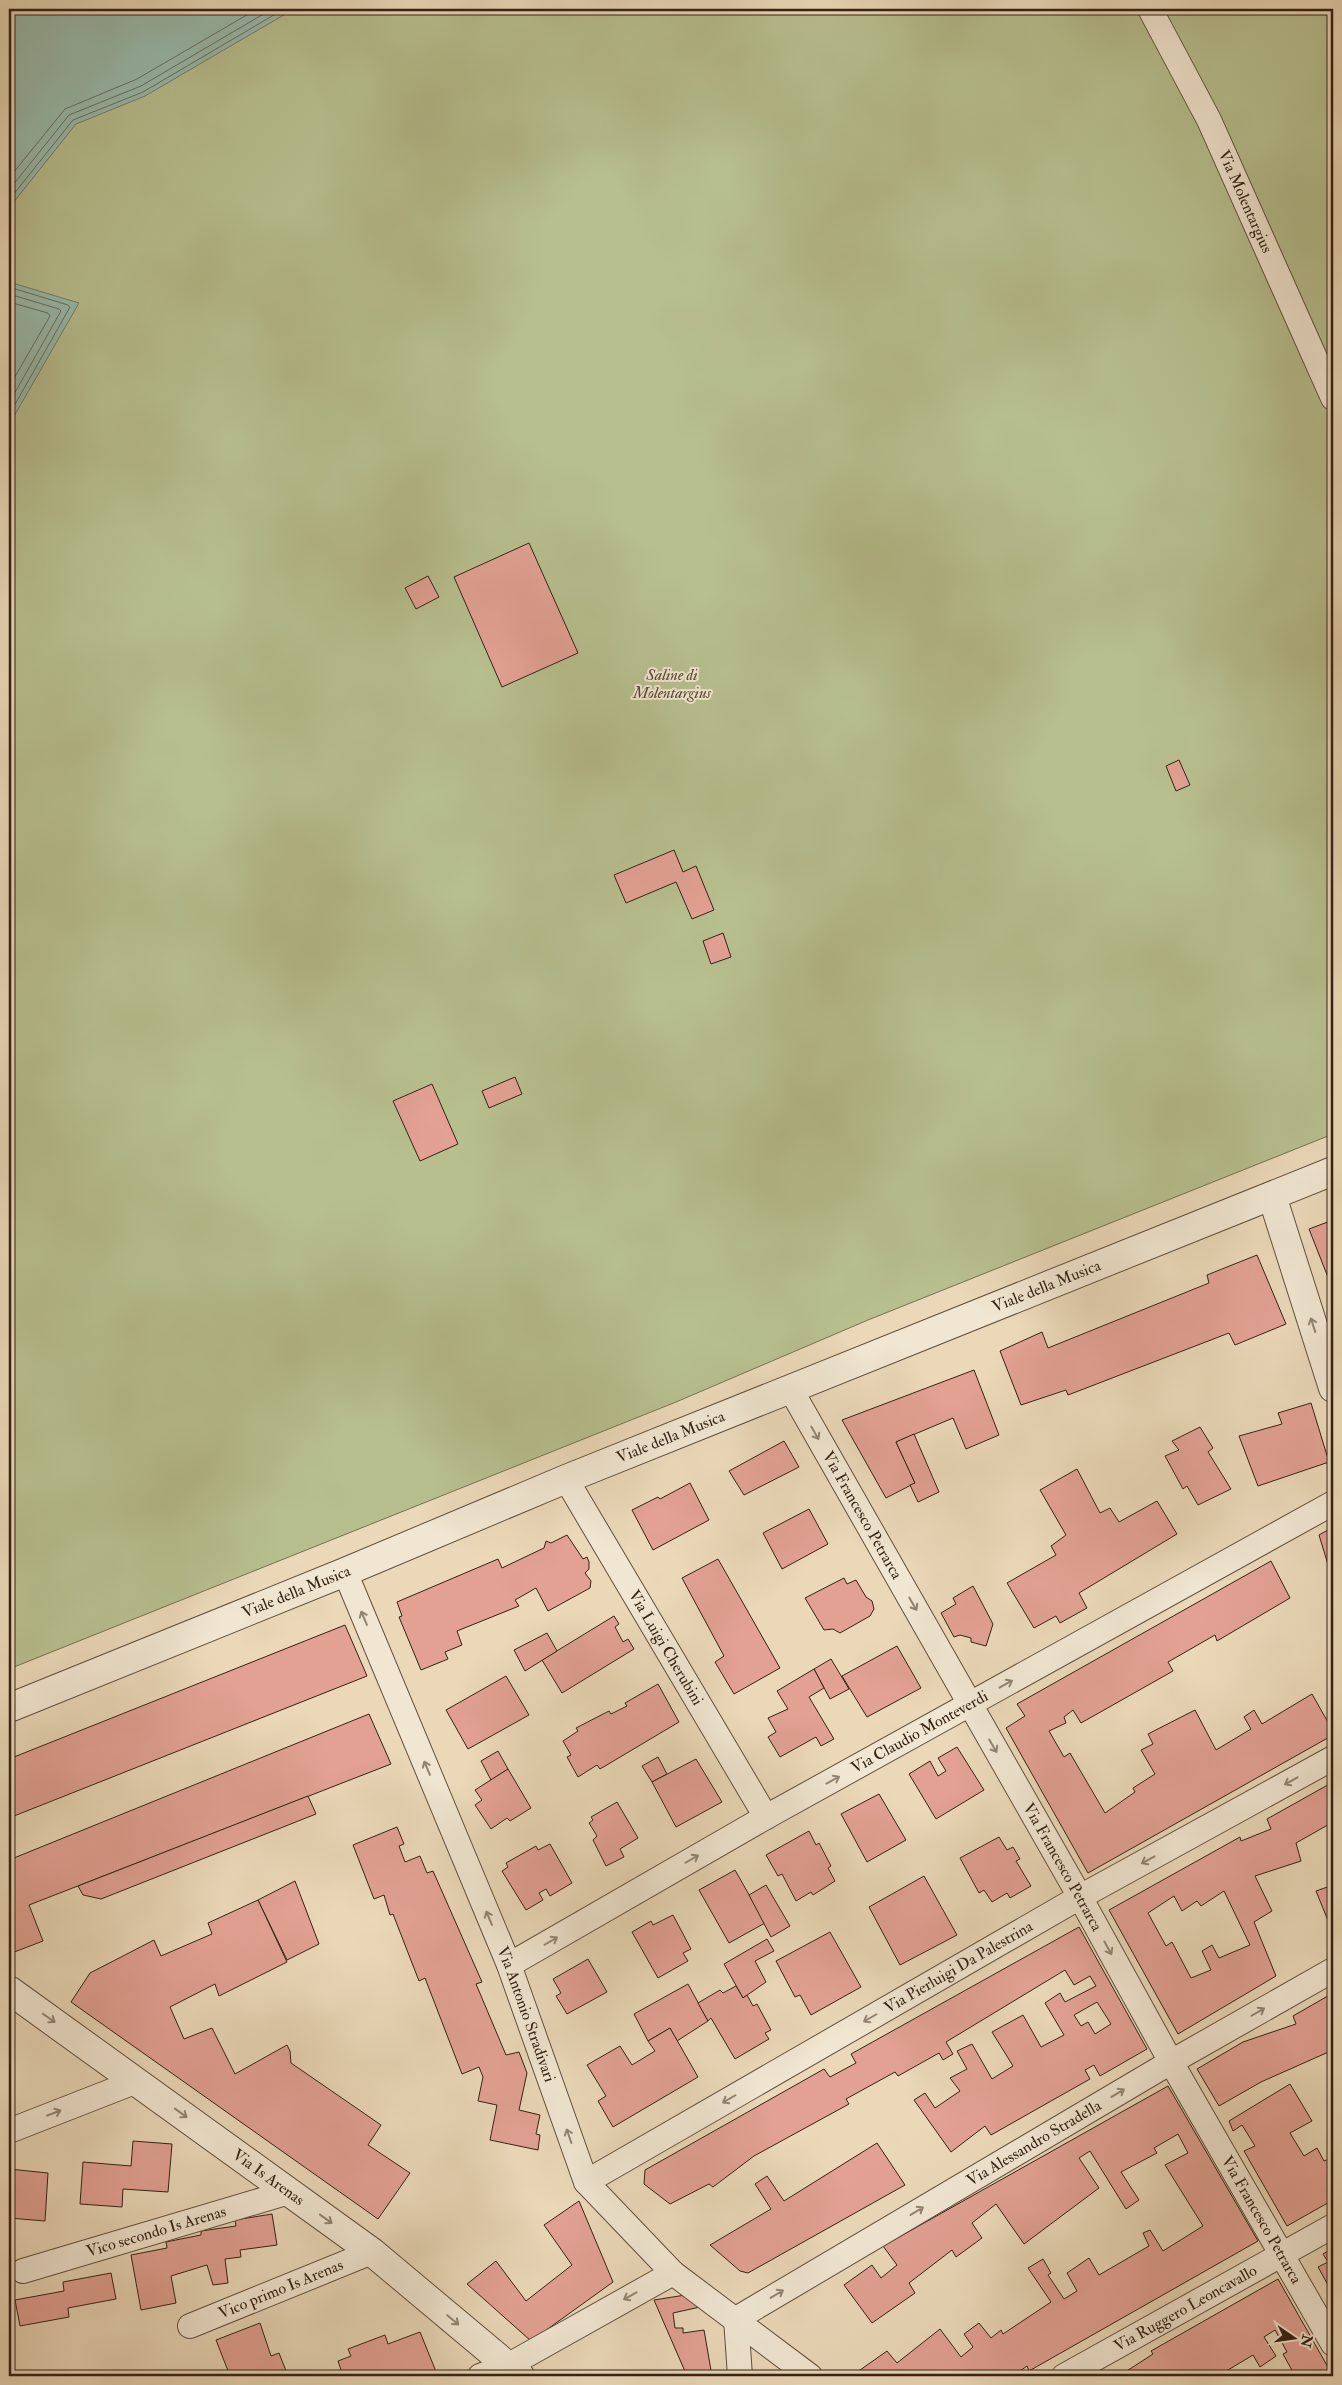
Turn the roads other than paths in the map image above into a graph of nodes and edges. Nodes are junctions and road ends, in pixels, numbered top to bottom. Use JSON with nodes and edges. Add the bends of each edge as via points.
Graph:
{"nodes":[{"id":1,"x":1150,"y":9,"type":"edge"},
{"id":2,"x":1333,"y":398,"type":"edge"},
{"id":3,"x":1333,"y":1171,"type":"edge"},
{"id":4,"x":1272,"y":1196,"type":"junction"},
{"id":5,"x":1333,"y":1388,"type":"edge"},
{"id":6,"x":791,"y":1390,"type":"junction"},
{"id":7,"x":566,"y":1479,"type":"junction"},
{"id":8,"x":1333,"y":1503,"type":"edge"},
{"id":9,"x":345,"y":1572,"type":"junction"},
{"id":10,"x":970,"y":1704,"type":"junction"},
{"id":11,"x":9,"y":1708,"type":"edge"},
{"id":12,"x":1333,"y":1758,"type":"edge"},
{"id":13,"x":766,"y":1816,"type":"junction"},
{"id":14,"x":1080,"y":1897,"type":"junction"},
{"id":15,"x":509,"y":1965,"type":"junction"},
{"id":16,"x":1333,"y":1970,"type":"edge"},
{"id":17,"x":9,"y":1990,"type":"edge"},
{"id":18,"x":1171,"y":2062,"type":"junction"},
{"id":19,"x":137,"y":2081,"type":"junction"},
{"id":20,"x":9,"y":2131,"type":"edge"},
{"id":21,"x":586,"y":2182,"type":"junction"},
{"id":22,"x":289,"y":2192,"type":"junction"},
{"id":23,"x":1333,"y":2226,"type":"edge"},
{"id":24,"x":372,"y":2252,"type":"junction"},
{"id":25,"x":1283,"y":2254,"type":"junction"},
{"id":26,"x":23,"y":2272,"type":"dead end"},
{"id":27,"x":673,"y":2273,"type":"junction"},
{"id":28,"x":736,"y":2319,"type":"junction"},
{"id":29,"x":190,"y":2326,"type":"dead end"},
{"id":30,"x":1333,"y":2344,"type":"edge"},
{"id":31,"x":514,"y":2371,"type":"edge"},
{"id":32,"x":480,"y":2376,"type":"edge"},
{"id":33,"x":740,"y":2376,"type":"edge"},
{"id":34,"x":810,"y":2376,"type":"edge"},
{"id":35,"x":1064,"y":2376,"type":"edge"}],
"edges":[{"from":1,"to":2,"type":"street","name":"Via Molentargius","via":[[1209,120]]},
{"from":3,"to":4,"type":"street","name":"Viale della Musica"},
{"from":5,"to":4,"type":"street","one_way":true},
{"from":4,"to":6,"type":"street","name":"Viale della Musica"},
{"from":6,"to":7,"type":"street","name":"Viale della Musica"},
{"from":6,"to":10,"type":"street","name":"Via Francesco Petrarca","one_way":true},
{"from":7,"to":9,"type":"street","name":"Viale della Musica"},
{"from":7,"to":13,"type":"street","name":"Via Luigi Cherubini"},
{"from":10,"to":8,"type":"street","name":"Via Claudio Monteverdi","one_way":true},
{"from":9,"to":11,"type":"street","name":"Viale della Musica"},
{"from":15,"to":9,"type":"street","name":"Via Antonio Stradivari","one_way":true},
{"from":13,"to":10,"type":"street","name":"Via Claudio Monteverdi","one_way":true},
{"from":10,"to":14,"type":"street","name":"Via Francesco Petrarca","one_way":true},
{"from":12,"to":14,"type":"street","name":"Via Pierluigi Da Palestrina","one_way":true},
{"from":15,"to":13,"type":"street","name":"Via Claudio Monteverdi","one_way":true},
{"from":14,"to":18,"type":"street","name":"Via Francesco Petrarca","one_way":true},
{"from":14,"to":21,"type":"street","name":"Via Pierluigi Da Palestrina","one_way":true},
{"from":21,"to":15,"type":"street","name":"Via Antonio Stradivari","one_way":true},
{"from":18,"to":16,"type":"street","name":"Via Alessandro Stradella","one_way":true},
{"from":17,"to":19,"type":"street","name":"Via Is Arenas","one_way":true},
{"from":18,"to":25,"type":"street","name":"Via Francesco Petrarca"},
{"from":28,"to":18,"type":"street","name":"Via Alessandro Stradella","one_way":true},
{"from":20,"to":19,"type":"street","one_way":true},
{"from":19,"to":22,"type":"street","name":"Via Is Arenas","one_way":true},
{"from":21,"to":27,"type":"street","name":"Via Antonio Stradivari"},
{"from":22,"to":24,"type":"street","name":"Via Is Arenas","one_way":true},
{"from":22,"to":26,"type":"street","name":"Vico secondo Is Arenas"},
{"from":23,"to":25,"type":"street","name":"Via Ruggero Leoncavallo"},
{"from":24,"to":29,"type":"street","name":"Vico primo Is Arenas"},
{"from":24,"to":31,"type":"street","name":"Via Is Arenas","one_way":true},
{"from":25,"to":30,"type":"street","name":"Via Francesco Petrarca"},
{"from":25,"to":35,"type":"street","name":"Via Ruggero Leoncavallo"},
{"from":27,"to":28,"type":"street","name":"Via Antonio Stradivari"},
{"from":27,"to":31,"type":"street","one_way":true},
{"from":28,"to":33,"type":"street"},
{"from":28,"to":34,"type":"street","name":"Via Antonio Stradivari"},
{"from":31,"to":32,"type":"street"}]}
